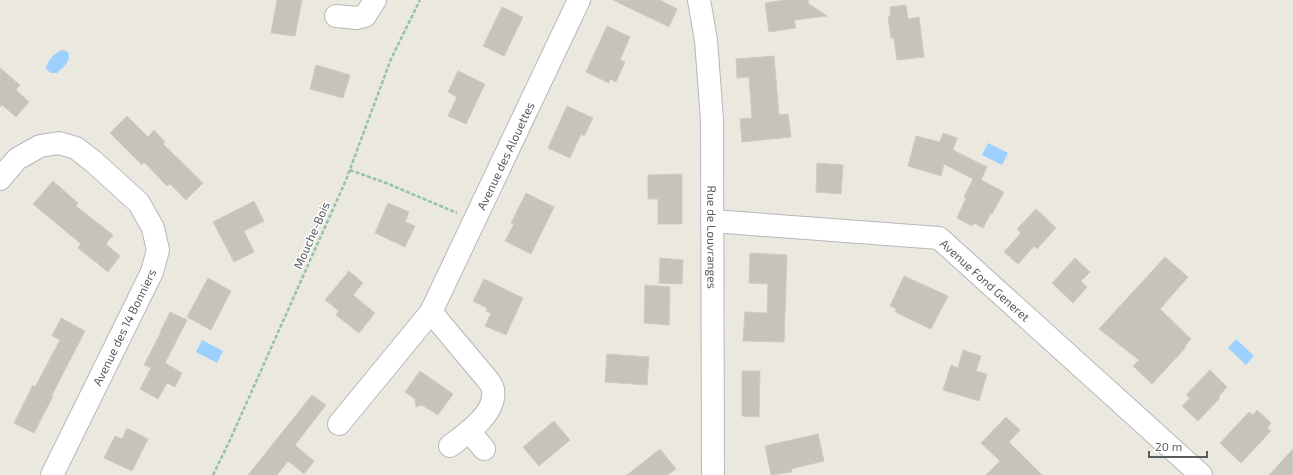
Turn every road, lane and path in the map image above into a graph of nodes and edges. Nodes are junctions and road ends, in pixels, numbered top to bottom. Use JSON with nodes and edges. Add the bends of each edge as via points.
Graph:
{"nodes":[{"id":1,"x":375,"y":0,"type":"edge"},
{"id":2,"x":420,"y":0,"type":"edge"},
{"id":3,"x":579,"y":0,"type":"edge"},
{"id":4,"x":699,"y":0,"type":"edge"},
{"id":5,"x":336,"y":16,"type":"dead end"},
{"id":6,"x":350,"y":170,"type":"junction"},
{"id":7,"x":0,"y":179,"type":"edge"},
{"id":8,"x":474,"y":221,"type":"junction"},
{"id":9,"x":712,"y":221,"type":"junction"},
{"id":10,"x":431,"y":312,"type":"junction"},
{"id":11,"x":339,"y":424,"type":"dead end"},
{"id":12,"x":469,"y":431,"type":"junction"},
{"id":13,"x":450,"y":446,"type":"dead end"},
{"id":14,"x":484,"y":449,"type":"dead end"},
{"id":15,"x":52,"y":475,"type":"edge"},
{"id":16,"x":213,"y":475,"type":"edge"},
{"id":17,"x":713,"y":475,"type":"edge"},
{"id":18,"x":1201,"y":475,"type":"edge"}],
"edges":[{"from":1,"to":5,"type":"street","via":[[365,16]]},
{"from":2,"to":6,"type":"path","name":"Mouche-Bois","via":[[391,59]]},
{"from":3,"to":8,"type":"street","name":"Avenue des Alouettes"},
{"from":4,"to":9,"type":"street","name":"Rue de Louvranges","via":[[706,40],[712,120]]},
{"from":6,"to":8,"type":"path"},
{"from":6,"to":16,"type":"path","name":"Mouche-Bois"},
{"from":7,"to":15,"type":"street","name":"Avenue des 14 Bonniers","via":[[17,159],[40,146],[60,143],[76,148],[139,203],[153,228],[158,250],[152,272]]},
{"from":8,"to":10,"type":"street","name":"Avenue des Alouettes"},
{"from":9,"to":17,"type":"street","name":"Rue de Louvranges"},
{"from":9,"to":18,"type":"street","name":"Avenue Fond Generet","via":[[939,238]]},
{"from":10,"to":11,"type":"street","name":"Avenue des Alouettes"},
{"from":10,"to":12,"type":"street","via":[[493,388],[494,398],[489,410]]},
{"from":12,"to":13,"type":"street"},
{"from":12,"to":14,"type":"street"}]}
